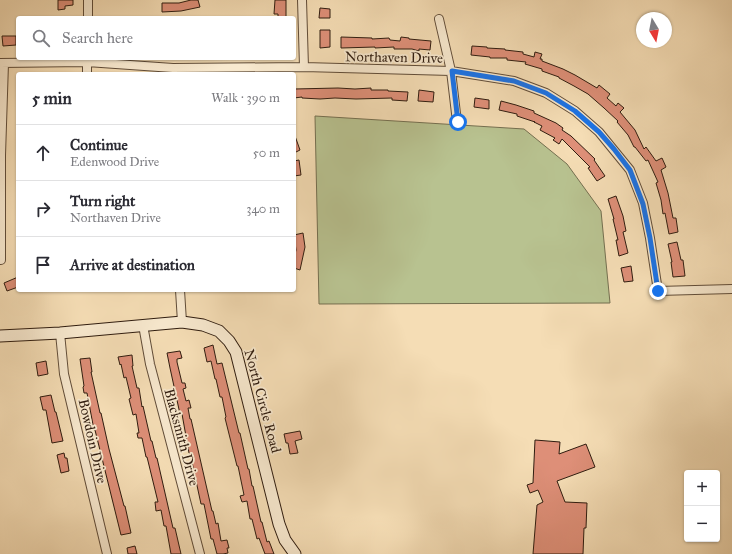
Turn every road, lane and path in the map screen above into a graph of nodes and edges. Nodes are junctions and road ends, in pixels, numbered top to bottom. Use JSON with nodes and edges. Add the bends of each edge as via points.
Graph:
{"nodes":[{"id":1,"x":88,"y":0,"type":"edge"},
{"id":2,"x":302,"y":0,"type":"edge"},
{"id":3,"x":88,"y":16,"type":"edge"},
{"id":4,"x":439,"y":19,"type":"dead end"},
{"id":5,"x":87,"y":60,"type":"edge"},
{"id":6,"x":2,"y":63,"type":"edge"},
{"id":7,"x":304,"y":68,"type":"junction"},
{"id":8,"x":173,"y":71,"type":"edge"},
{"id":9,"x":452,"y":71,"type":"junction"},
{"id":10,"x":87,"y":72,"type":"edge"},
{"id":11,"x":458,"y":122,"type":"dead end"},
{"id":12,"x":0,"y":155,"type":"edge"},
{"id":13,"x":1,"y":260,"type":"dead end"},
{"id":14,"x":732,"y":289,"type":"edge"},
{"id":15,"x":180,"y":292,"type":"edge"},
{"id":16,"x":182,"y":322,"type":"junction"},
{"id":17,"x":143,"y":325,"type":"junction"},
{"id":18,"x":60,"y":332,"type":"junction"},
{"id":19,"x":0,"y":336,"type":"edge"},
{"id":20,"x":107,"y":554,"type":"edge"},
{"id":21,"x":200,"y":554,"type":"edge"},
{"id":22,"x":295,"y":554,"type":"edge"}],
"edges":[{"from":1,"to":3,"type":"street"},
{"from":2,"to":7,"type":"street"},
{"from":4,"to":9,"type":"street"},
{"from":5,"to":6,"type":"street","name":"Northaven Drive"},
{"from":5,"to":8,"type":"street","name":"Northaven Drive"},
{"from":5,"to":10,"type":"street"},
{"from":6,"to":12,"type":"street"},
{"from":7,"to":8,"type":"street","name":"Northaven Drive"},
{"from":7,"to":9,"type":"street","name":"Northaven Drive"},
{"from":9,"to":11,"type":"street"},
{"from":9,"to":14,"type":"street","name":"Northaven Drive","via":[[514,81],[546,93],[575,111],[599,132],[630,170],[643,204],[658,291]]},
{"from":12,"to":13,"type":"street"},
{"from":15,"to":16,"type":"street"},
{"from":16,"to":17,"type":"street","name":"North Circle Road"},
{"from":16,"to":22,"type":"street","name":"North Circle Road","via":[[203,325],[219,331],[229,340],[236,352],[279,524],[285,540]]},
{"from":17,"to":18,"type":"street","name":"North Circle Road"},
{"from":17,"to":21,"type":"street","name":"Blacksmith Drive","via":[[150,364]]},
{"from":18,"to":19,"type":"street","name":"North Circle Road"},
{"from":18,"to":20,"type":"street","name":"Bowdoin Drive","via":[[64,374]]}]}
